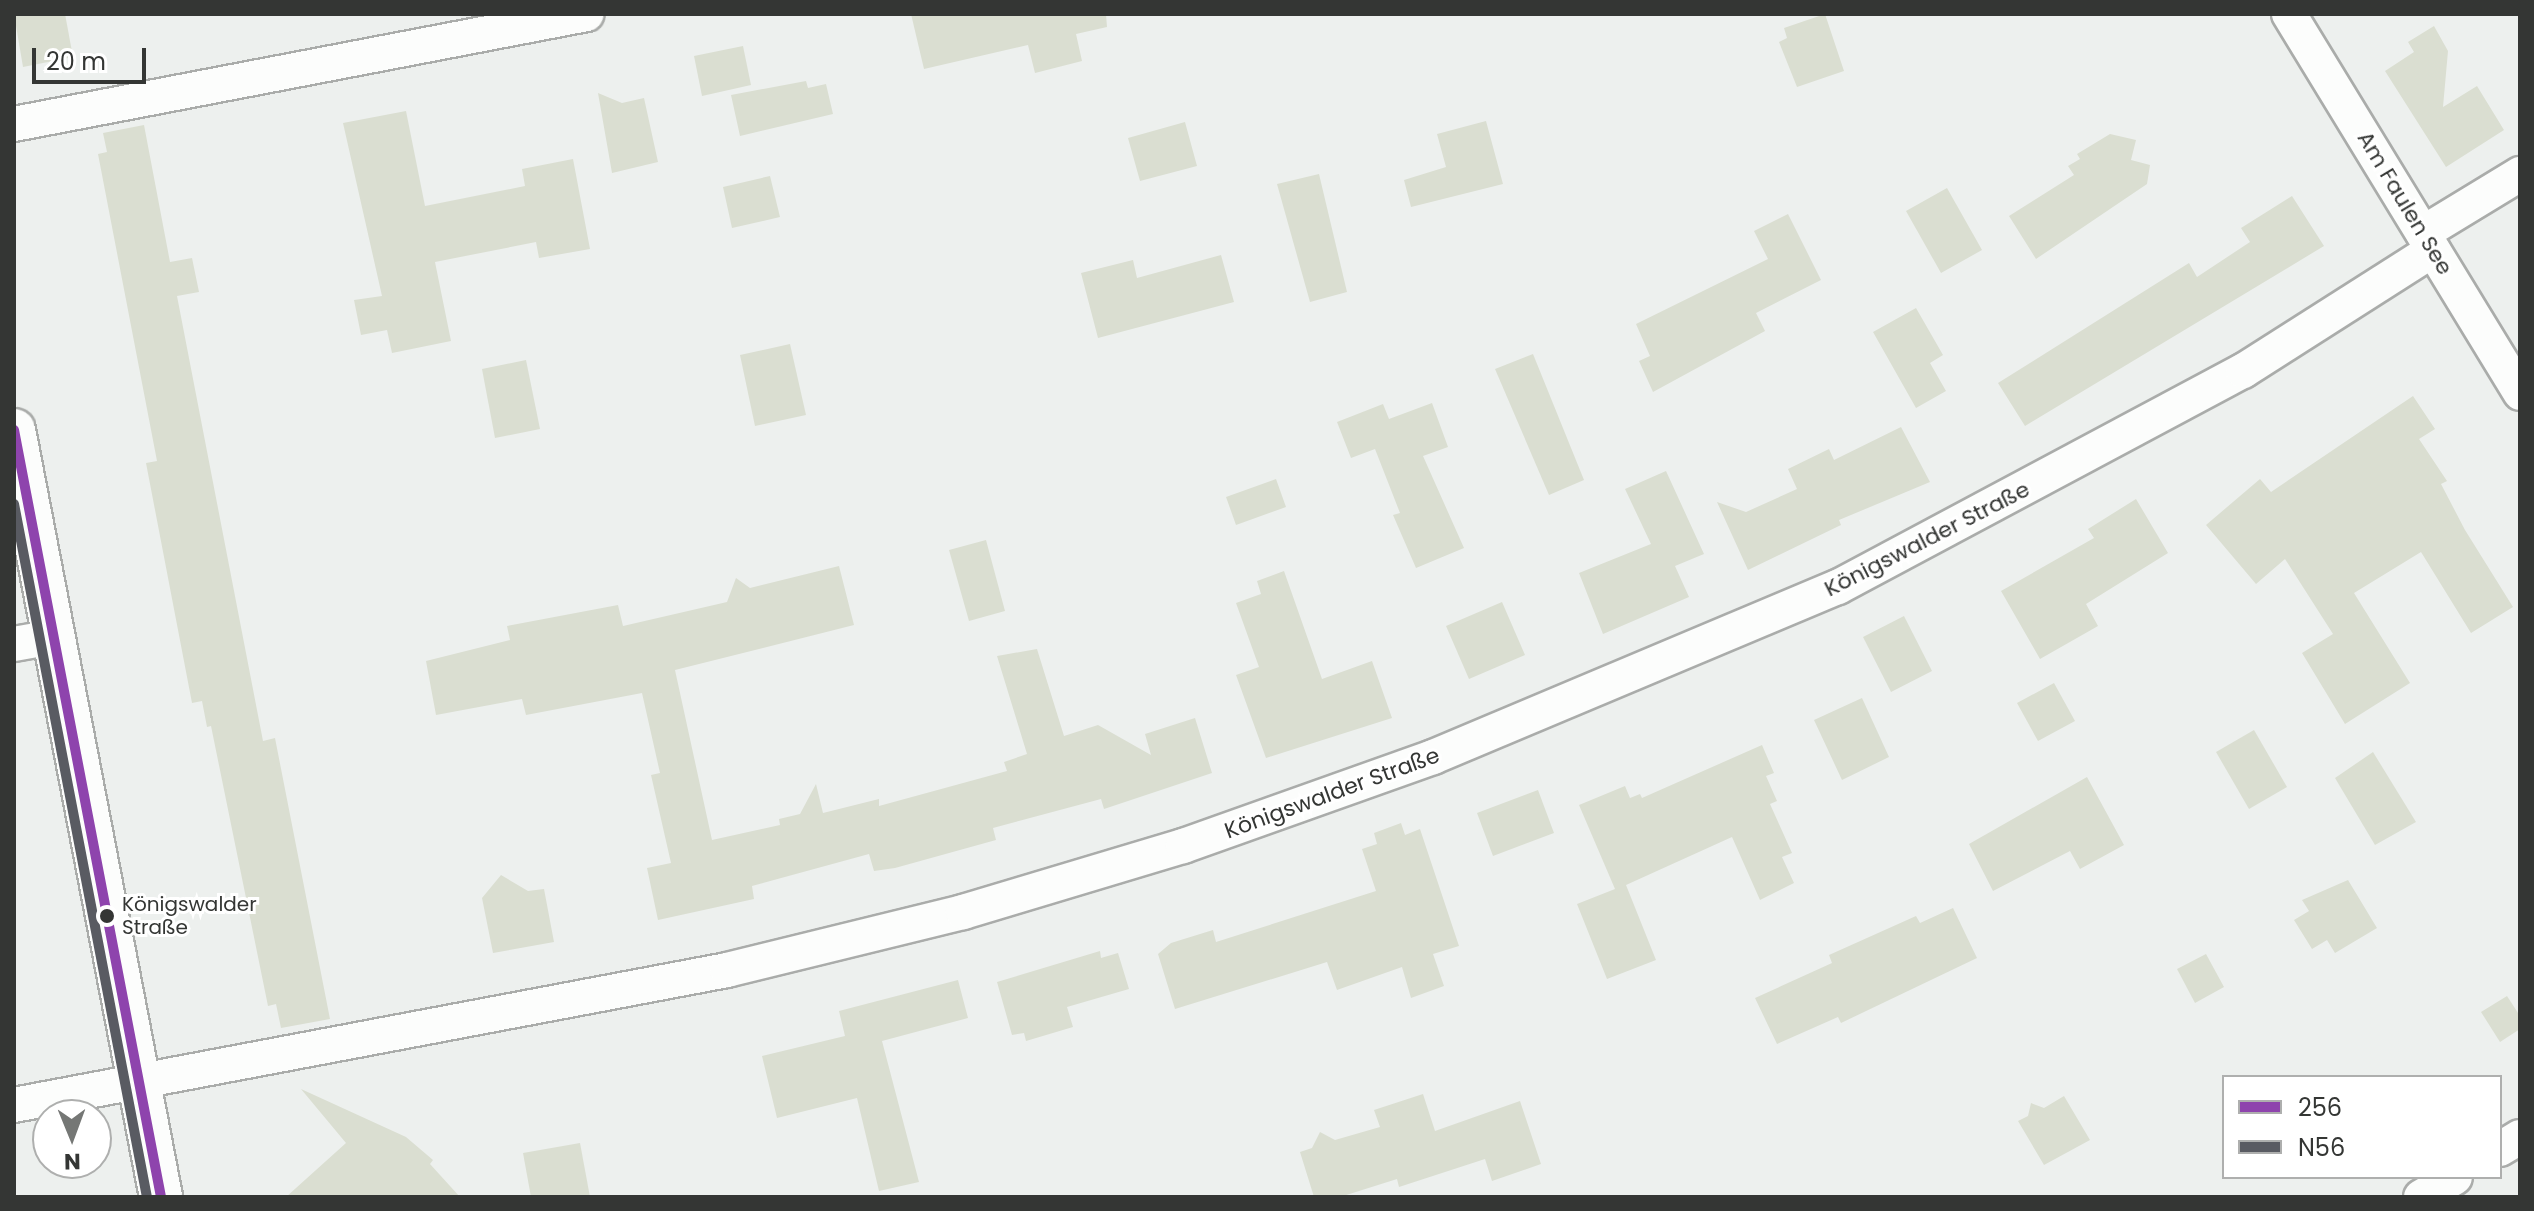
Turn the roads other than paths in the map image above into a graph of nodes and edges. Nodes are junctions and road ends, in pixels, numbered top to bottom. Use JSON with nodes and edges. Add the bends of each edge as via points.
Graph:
{"nodes":[{"id":1,"x":587,"y":14,"type":"edge"},
{"id":2,"x":2289,"y":14,"type":"edge"},
{"id":3,"x":14,"y":124,"type":"edge"},
{"id":4,"x":2520,"y":174,"type":"edge"},
{"id":5,"x":2428,"y":241,"type":"junction"},
{"id":6,"x":2520,"y":393,"type":"edge"},
{"id":7,"x":14,"y":430,"type":"edge"},
{"id":8,"x":34,"y":640,"type":"edge"},
{"id":9,"x":137,"y":1083,"type":"junction"},
{"id":10,"x":14,"y":1105,"type":"edge"},
{"id":11,"x":2520,"y":1137,"type":"edge"},
{"id":12,"x":2502,"y":1148,"type":"edge"},
{"id":13,"x":2452,"y":1179,"type":"edge"},
{"id":14,"x":161,"y":1197,"type":"edge"},
{"id":15,"x":2421,"y":1197,"type":"edge"}],
"edges":[{"from":1,"to":3,"type":"street"},
{"from":2,"to":5,"type":"street","name":"Am Faulen See"},
{"from":4,"to":5,"type":"street","name":"Königswalder Straße"},
{"from":5,"to":6,"type":"street","name":"Am Faulen See"},
{"from":5,"to":9,"type":"street","name":"Königswalder Straße","via":[[2243,371],[1838,587],[1433,757],[1183,846],[963,912],[727,970]]},
{"from":7,"to":8,"type":"street"},
{"from":8,"to":9,"type":"street"},
{"from":9,"to":10,"type":"street","name":"Königswalder Straße"},
{"from":9,"to":14,"type":"street"},
{"from":11,"to":12,"type":"street"},
{"from":13,"to":15,"type":"street"}]}
